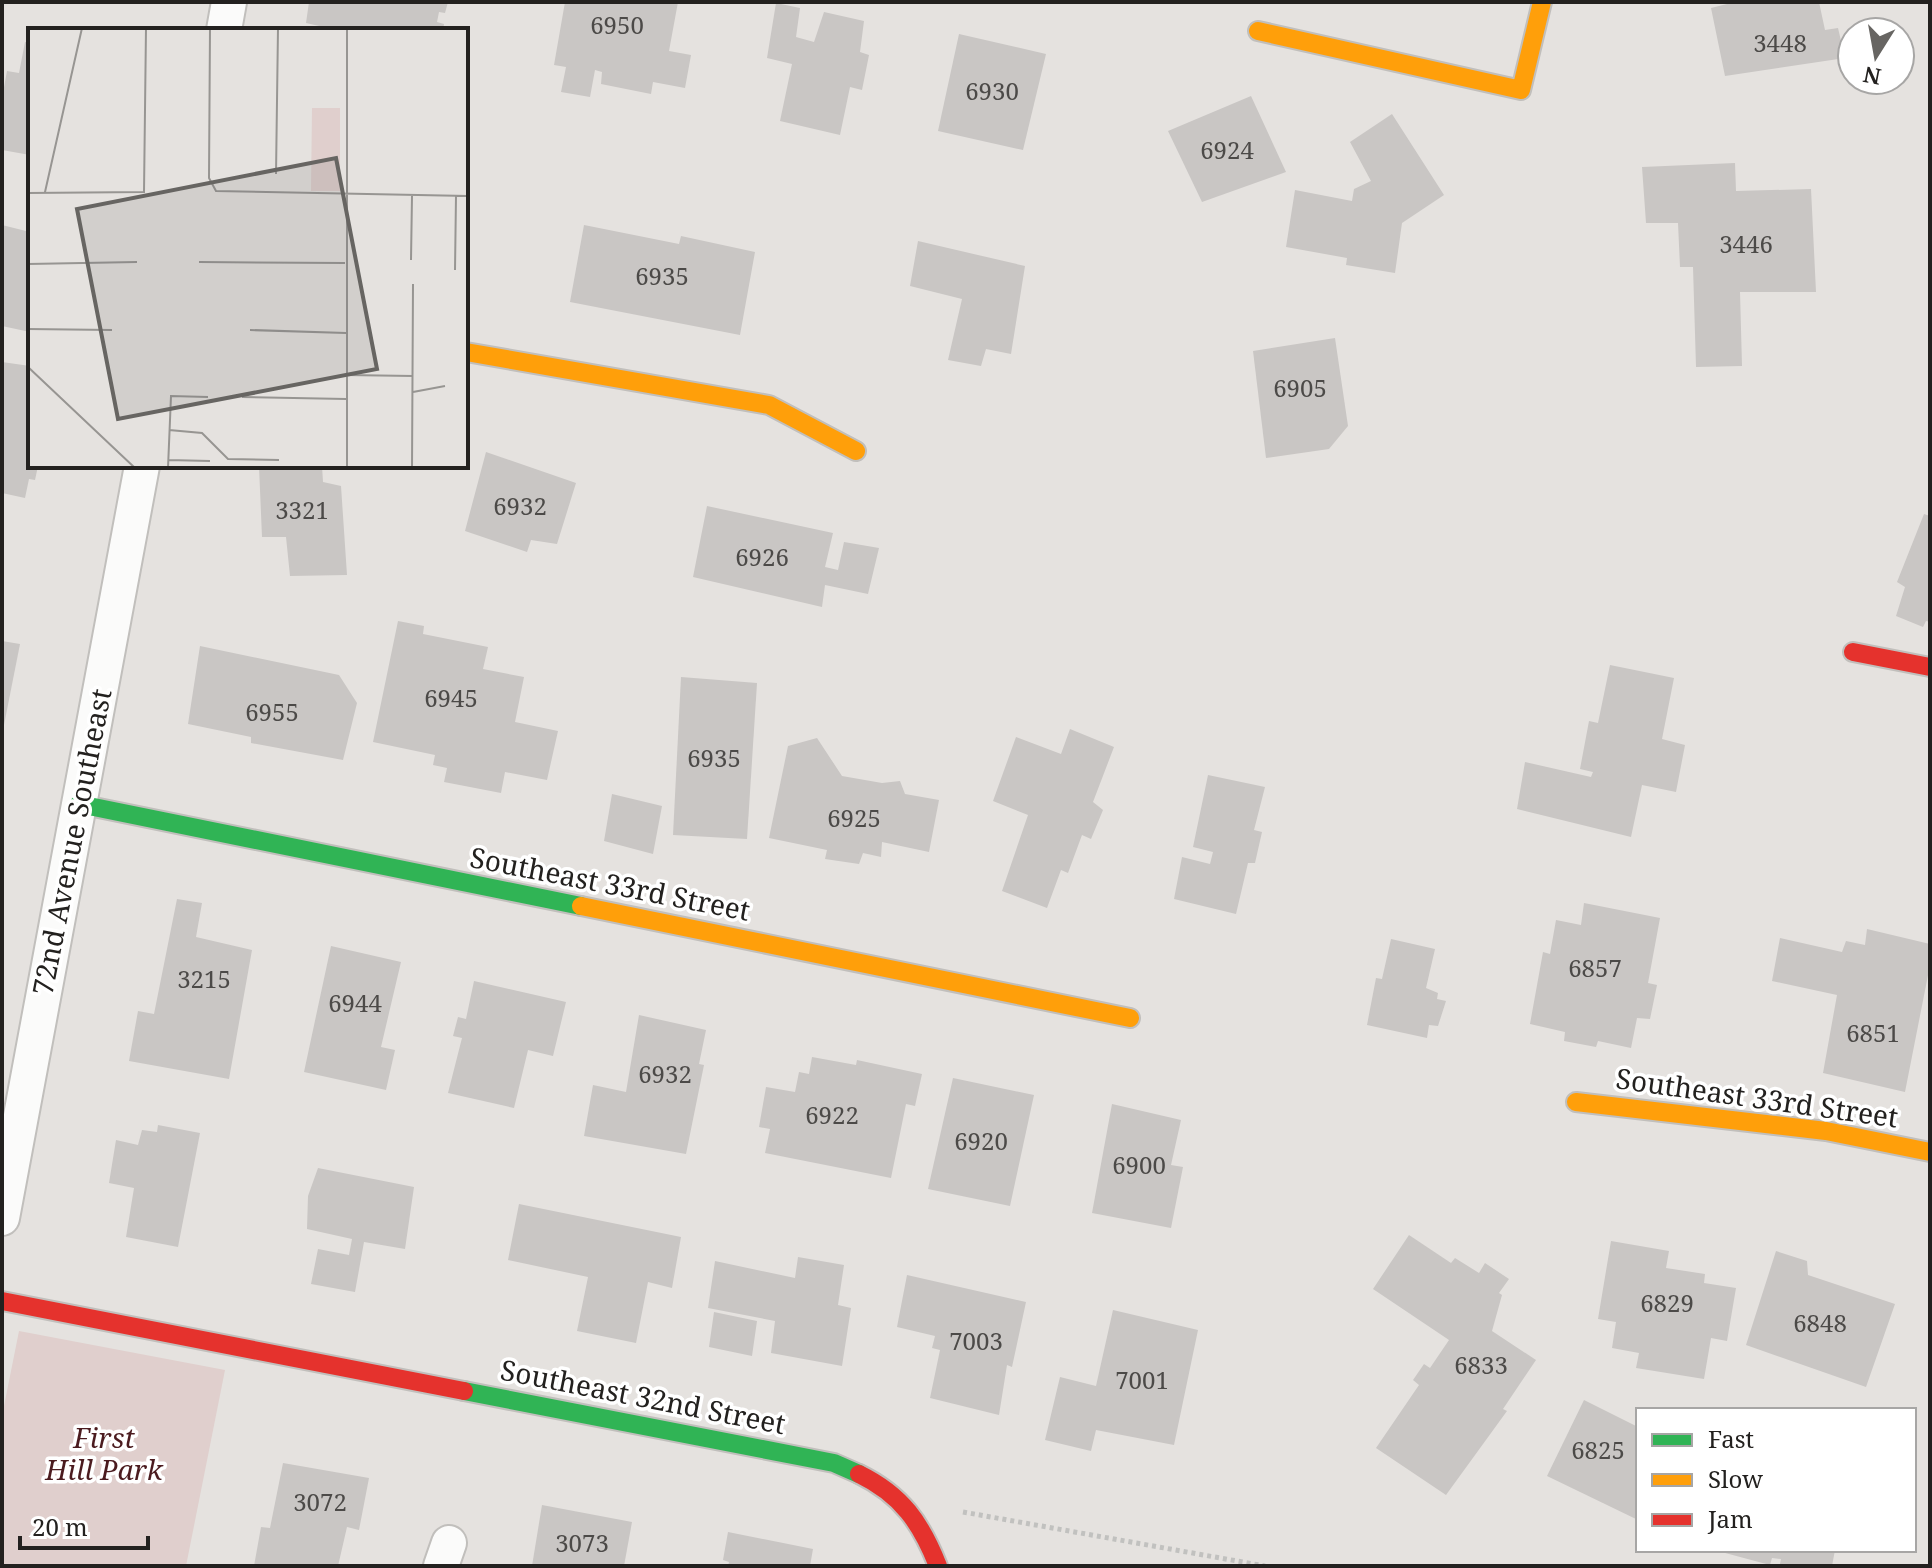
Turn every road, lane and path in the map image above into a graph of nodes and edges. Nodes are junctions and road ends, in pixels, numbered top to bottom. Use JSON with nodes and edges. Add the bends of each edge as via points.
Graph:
{"nodes":[{"id":1,"x":229,"y":2,"type":"edge"},
{"id":2,"x":1542,"y":2,"type":"edge"},
{"id":3,"x":224,"y":28,"type":"edge"},
{"id":4,"x":1258,"y":31,"type":"dead end"},
{"id":5,"x":468,"y":352,"type":"edge"},
{"id":6,"x":856,"y":451,"type":"dead end"},
{"id":7,"x":142,"y":468,"type":"edge"},
{"id":8,"x":1853,"y":652,"type":"dead end"},
{"id":9,"x":1930,"y":667,"type":"edge"},
{"id":10,"x":79,"y":804,"type":"junction"},
{"id":11,"x":1130,"y":1018,"type":"dead end"},
{"id":12,"x":1576,"y":1102,"type":"dead end"},
{"id":13,"x":1930,"y":1152,"type":"edge"},
{"id":14,"x":2,"y":1218,"type":"edge"},
{"id":15,"x":2,"y":1301,"type":"edge"},
{"id":16,"x":906,"y":1502,"type":"junction"},
{"id":17,"x":938,"y":1566,"type":"edge"},
{"id":18,"x":1265,"y":1566,"type":"edge"}],
"edges":[{"from":1,"to":3,"type":"street"},
{"from":2,"to":4,"type":"street","via":[[1521,90]]},
{"from":5,"to":6,"type":"street","via":[[769,405]]},
{"from":7,"to":10,"type":"street","name":"72nd Avenue Southeast"},
{"from":8,"to":9,"type":"street"},
{"from":10,"to":11,"type":"street","name":"Southeast 33rd Street"},
{"from":10,"to":14,"type":"street","name":"72nd Avenue Southeast"},
{"from":12,"to":13,"type":"street","name":"Southeast 33rd Street","via":[[1826,1131]]},
{"from":15,"to":16,"type":"street","name":"Southeast 32nd Street","via":[[834,1463]]},
{"from":16,"to":17,"type":"street"},
{"from":16,"to":18,"type":"path"}]}
